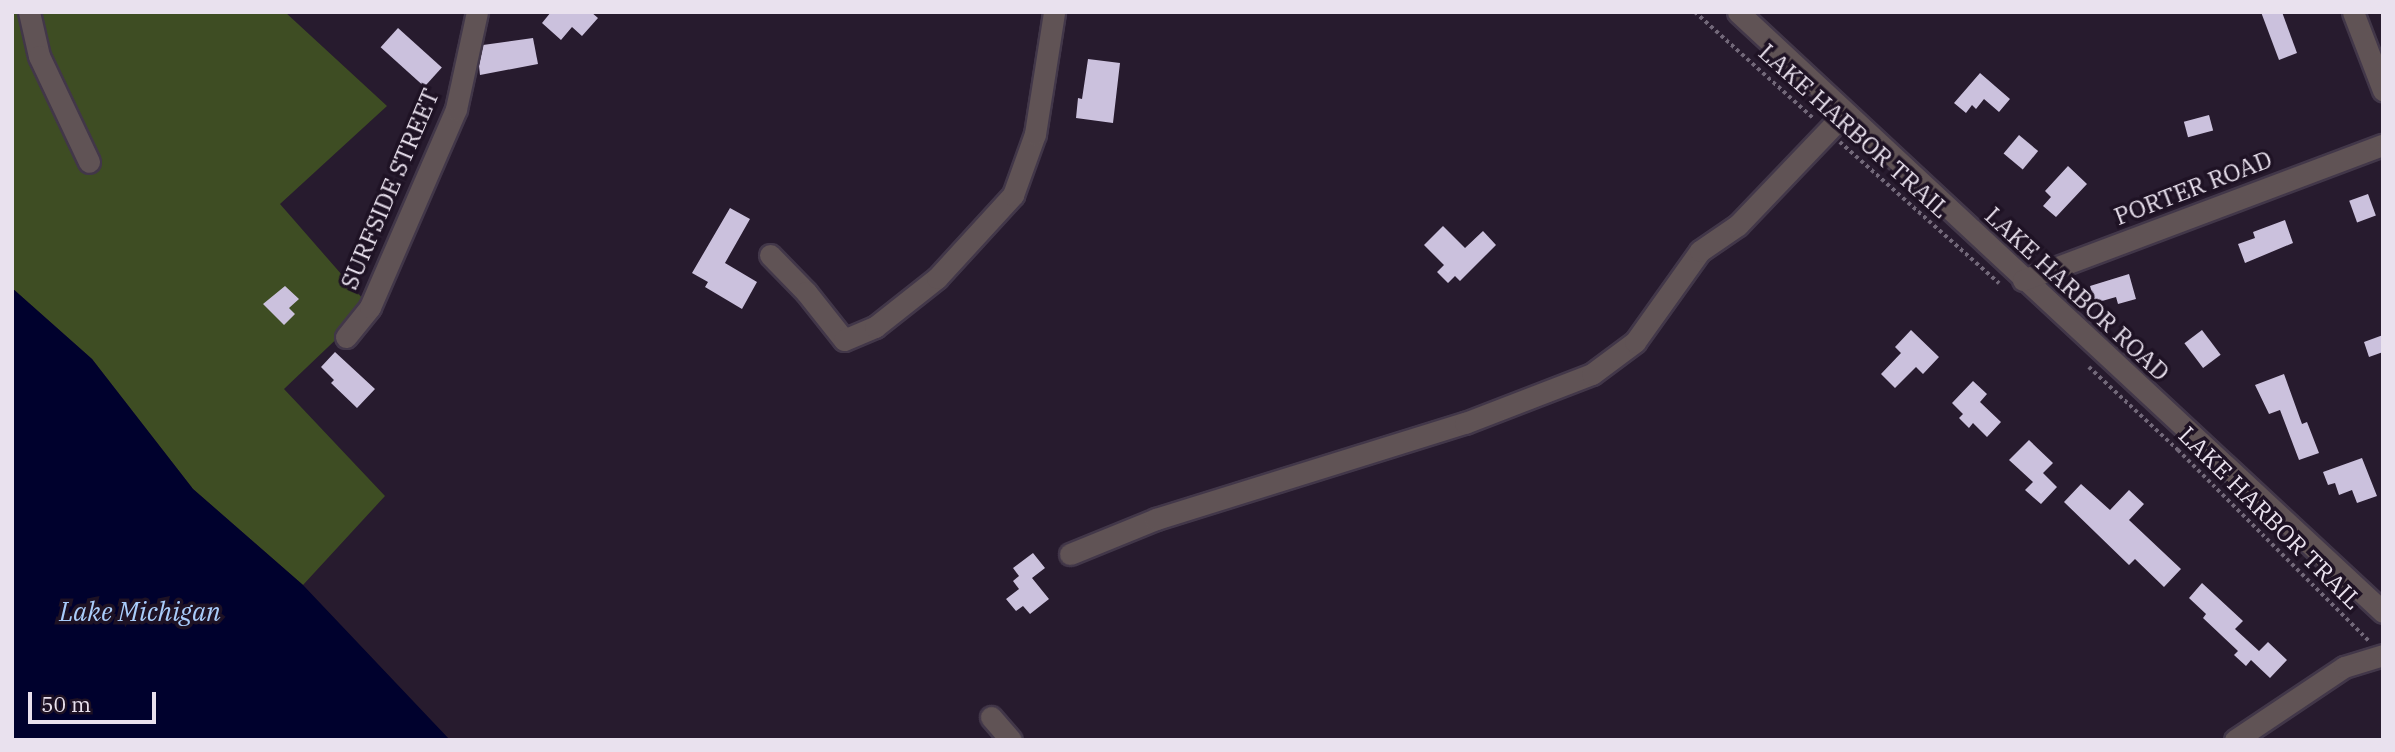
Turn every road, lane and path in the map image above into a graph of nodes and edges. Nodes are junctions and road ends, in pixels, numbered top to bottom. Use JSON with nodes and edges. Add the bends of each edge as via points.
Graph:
{"nodes":[{"id":1,"x":29,"y":12,"type":"edge"},
{"id":2,"x":477,"y":12,"type":"edge"},
{"id":3,"x":1054,"y":12,"type":"edge"},
{"id":4,"x":1695,"y":12,"type":"edge"},
{"id":5,"x":1738,"y":12,"type":"edge"},
{"id":6,"x":2353,"y":12,"type":"edge"},
{"id":7,"x":2383,"y":90,"type":"edge"},
{"id":8,"x":1845,"y":113,"type":"junction"},
{"id":9,"x":1828,"y":131,"type":"junction"},
{"id":10,"x":2383,"y":145,"type":"edge"},
{"id":11,"x":89,"y":162,"type":"dead end"},
{"id":12,"x":770,"y":256,"type":"dead end"},
{"id":13,"x":2023,"y":280,"type":"junction"},
{"id":14,"x":2001,"y":285,"type":"dead end"},
{"id":15,"x":346,"y":337,"type":"dead end"},
{"id":16,"x":2084,"y":362,"type":"dead end"},
{"id":17,"x":1070,"y":554,"type":"dead end"},
{"id":18,"x":2383,"y":612,"type":"edge"},
{"id":19,"x":2378,"y":650,"type":"edge"},
{"id":20,"x":991,"y":717,"type":"dead end"},
{"id":21,"x":1010,"y":740,"type":"edge"},
{"id":22,"x":2235,"y":740,"type":"edge"}],
"edges":[{"from":1,"to":11,"type":"street","via":[[39,56]]},
{"from":2,"to":15,"type":"street","name":"SURFSIDE STREET","via":[[456,109],[370,307]]},
{"from":3,"to":12,"type":"street","via":[[1035,134],[1013,195],[937,278],[875,327],[844,340]]},
{"from":4,"to":9,"type":"path","name":"LAKE HARBOR TRAIL"},
{"from":5,"to":8,"type":"street","name":"LAKE HARBOR ROAD"},
{"from":6,"to":7,"type":"street"},
{"from":8,"to":9,"type":"street"},
{"from":8,"to":13,"type":"street","name":"LAKE HARBOR ROAD"},
{"from":9,"to":14,"type":"path","name":"LAKE HARBOR TRAIL"},
{"from":9,"to":17,"type":"street","via":[[1738,225],[1700,251],[1635,342],[1592,374],[1465,423],[1156,519]]},
{"from":10,"to":13,"type":"street","name":"PORTER ROAD"},
{"from":13,"to":18,"type":"street","name":"LAKE HARBOR ROAD"},
{"from":16,"to":19,"type":"path","name":"LAKE HARBOR TRAIL","via":[[2186,457]]},
{"from":19,"to":22,"type":"street","via":[[2344,667]]},
{"from":20,"to":21,"type":"street"}]}
